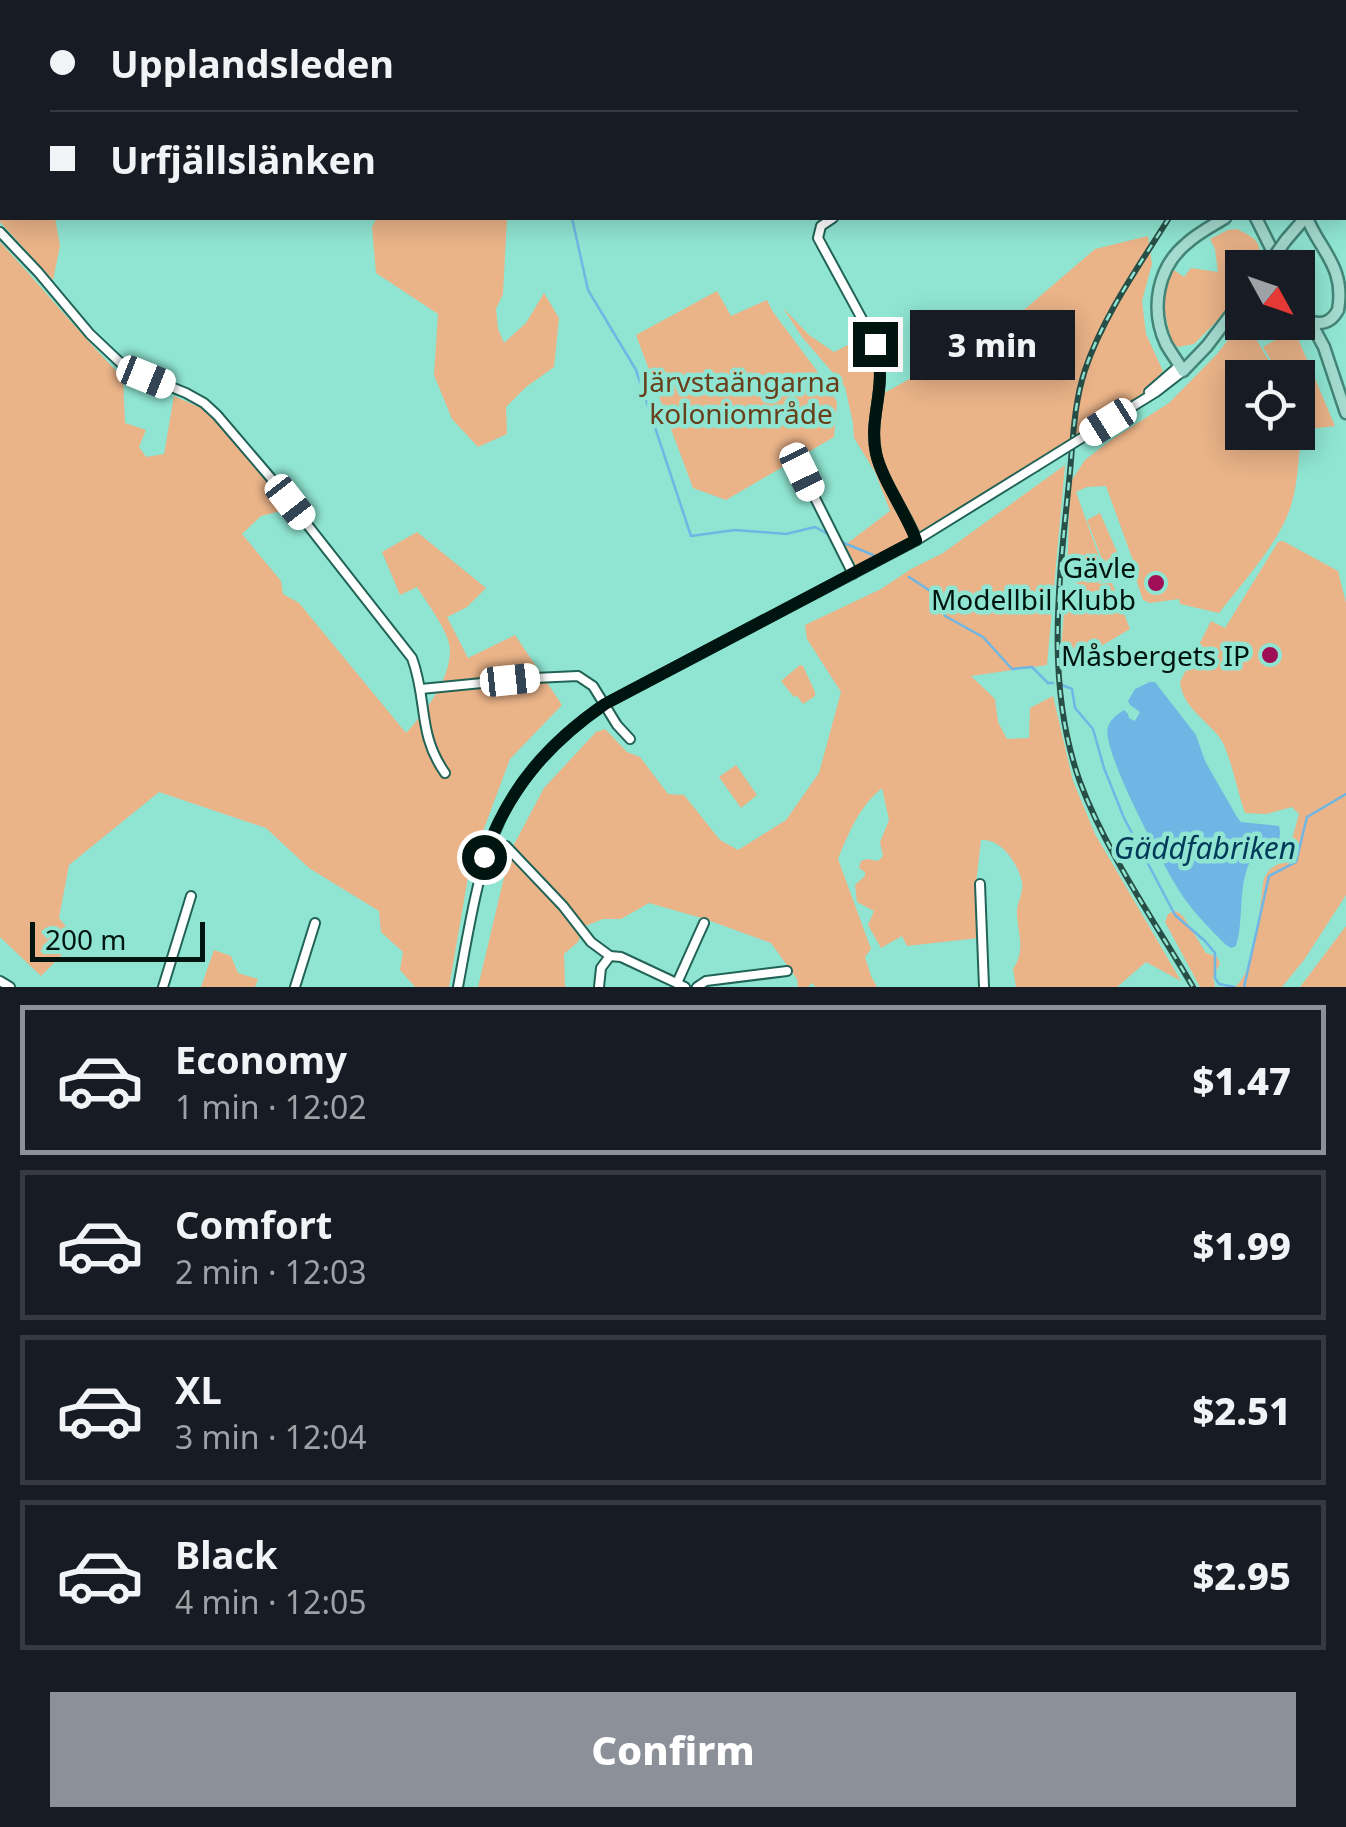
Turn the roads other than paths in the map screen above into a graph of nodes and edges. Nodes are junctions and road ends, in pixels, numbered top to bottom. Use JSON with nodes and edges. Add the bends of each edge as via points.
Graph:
{"nodes":[{"id":1,"x":831,"y":220,"type":"edge"},
{"id":2,"x":1212,"y":220,"type":"edge"},
{"id":3,"x":1223,"y":220,"type":"edge"},
{"id":4,"x":1303,"y":220,"type":"edge"},
{"id":5,"x":1306,"y":220,"type":"edge"},
{"id":6,"x":1307,"y":220,"type":"edge"},
{"id":7,"x":1256,"y":221,"type":"edge"},
{"id":8,"x":0,"y":232,"type":"edge"},
{"id":9,"x":1271,"y":250,"type":"edge"},
{"id":10,"x":1279,"y":250,"type":"edge"},
{"id":11,"x":1346,"y":271,"type":"edge"},
{"id":12,"x":1346,"y":300,"type":"edge"},
{"id":13,"x":1225,"y":322,"type":"edge"},
{"id":14,"x":1315,"y":323,"type":"edge"},
{"id":15,"x":1315,"y":329,"type":"edge"},
{"id":16,"x":1315,"y":336,"type":"edge"},
{"id":17,"x":1325,"y":353,"type":"junction"},
{"id":18,"x":1181,"y":368,"type":"junction"},
{"id":19,"x":1346,"y":413,"type":"edge"},
{"id":20,"x":794,"y":456,"type":"dead end"},
{"id":21,"x":916,"y":540,"type":"junction"},
{"id":22,"x":853,"y":574,"type":"junction"},
{"id":23,"x":422,"y":689,"type":"junction"},
{"id":24,"x":605,"y":704,"type":"junction"},
{"id":25,"x":630,"y":739,"type":"dead end"},
{"id":26,"x":444,"y":773,"type":"dead end"},
{"id":27,"x":506,"y":846,"type":"dead end"},
{"id":28,"x":980,"y":884,"type":"dead end"},
{"id":29,"x":191,"y":896,"type":"dead end"},
{"id":30,"x":315,"y":924,"type":"dead end"},
{"id":31,"x":704,"y":924,"type":"dead end"},
{"id":32,"x":610,"y":956,"type":"junction"},
{"id":33,"x":787,"y":970,"type":"dead end"},
{"id":34,"x":0,"y":981,"type":"edge"},
{"id":35,"x":680,"y":986,"type":"edge"},
{"id":36,"x":10,"y":987,"type":"edge"},
{"id":37,"x":163,"y":987,"type":"edge"},
{"id":38,"x":295,"y":987,"type":"edge"},
{"id":39,"x":458,"y":987,"type":"edge"},
{"id":40,"x":599,"y":987,"type":"edge"},
{"id":41,"x":697,"y":987,"type":"edge"},
{"id":42,"x":984,"y":987,"type":"edge"}],
"edges":[{"from":1,"to":21,"type":"street","via":[[818,238],[881,362],[876,455]]},
{"from":2,"to":18,"type":"main road","via":[[1176,247],[1156,286],[1157,333]]},
{"from":3,"to":18,"type":"main road","via":[[1179,251],[1160,286],[1159,322]]},
{"from":4,"to":10,"type":"main road","bridge":true},
{"from":5,"to":14,"type":"main road","via":[[1334,255],[1343,280],[1332,318]]},
{"from":6,"to":11,"type":"main road","via":[[1338,252]]},
{"from":7,"to":9,"type":"main road"},
{"from":8,"to":23,"type":"street","via":[[127,369],[186,393],[217,415],[407,651]]},
{"from":12,"to":17,"type":"main road","via":[[1325,334]]},
{"from":13,"to":18,"type":"main road"},
{"from":15,"to":17,"type":"main road"},
{"from":16,"to":17,"type":"main road"},
{"from":17,"to":19,"type":"main road"},
{"from":18,"to":21,"type":"street","bridge":true,"via":[[1143,399]]},
{"from":20,"to":22,"type":"street"},
{"from":21,"to":22,"type":"street"},
{"from":22,"to":24,"type":"street"},
{"from":23,"to":24,"type":"street","via":[[571,675],[586,680]]},
{"from":23,"to":26,"type":"street","via":[[426,738]]},
{"from":24,"to":25,"type":"street"},
{"from":24,"to":39,"type":"street","via":[[533,766],[499,819],[477,882]]},
{"from":27,"to":32,"type":"street"},
{"from":28,"to":42,"type":"street"},
{"from":29,"to":37,"type":"street"},
{"from":30,"to":38,"type":"street"},
{"from":31,"to":35,"type":"street"},
{"from":32,"to":35,"type":"street"},
{"from":32,"to":40,"type":"street","via":[[600,968]]},
{"from":33,"to":41,"type":"street"},
{"from":34,"to":36,"type":"street"}]}
